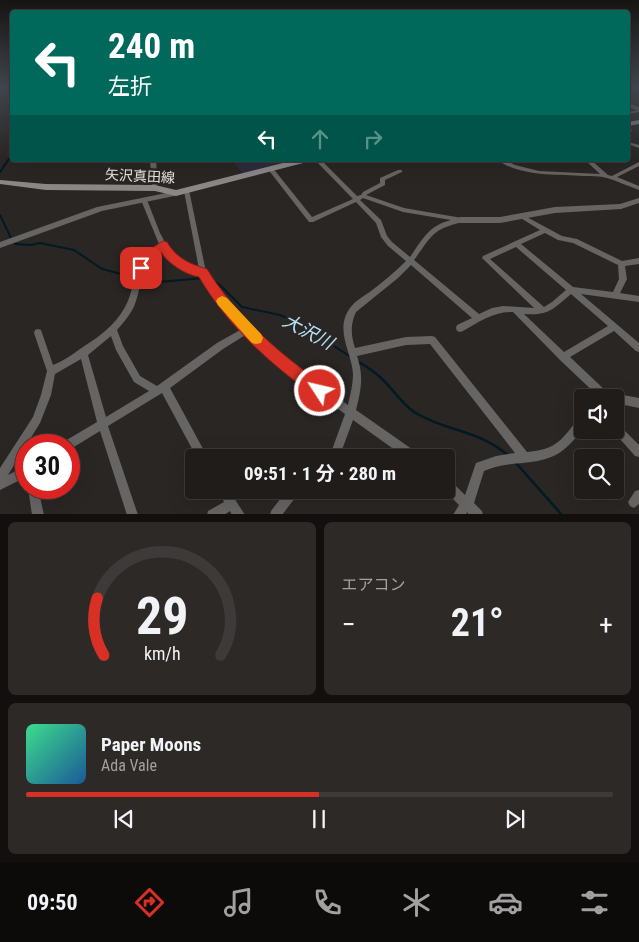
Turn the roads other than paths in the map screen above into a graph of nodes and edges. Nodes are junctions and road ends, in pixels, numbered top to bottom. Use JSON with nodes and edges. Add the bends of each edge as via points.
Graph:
{"nodes":[{"id":1,"x":153,"y":162,"type":"edge"},
{"id":2,"x":296,"y":162,"type":"edge"},
{"id":3,"x":320,"y":162,"type":"edge"},
{"id":4,"x":504,"y":162,"type":"edge"},
{"id":5,"x":590,"y":162,"type":"edge"},
{"id":6,"x":639,"y":164,"type":"edge"},
{"id":7,"x":270,"y":168,"type":"junction"},
{"id":8,"x":400,"y":172,"type":"dead end"},
{"id":9,"x":609,"y":177,"type":"junction"},
{"id":10,"x":0,"y":182,"type":"edge"},
{"id":11,"x":155,"y":188,"type":"junction"},
{"id":12,"x":639,"y":188,"type":"edge"},
{"id":13,"x":187,"y":191,"type":"junction"},
{"id":14,"x":176,"y":193,"type":"junction"},
{"id":15,"x":360,"y":197,"type":"junction"},
{"id":16,"x":144,"y":200,"type":"junction"},
{"id":17,"x":639,"y":200,"type":"edge"},
{"id":18,"x":521,"y":216,"type":"junction"},
{"id":19,"x":460,"y":220,"type":"junction"},
{"id":20,"x":545,"y":230,"type":"junction"},
{"id":21,"x":517,"y":244,"type":"junction"},
{"id":22,"x":0,"y":245,"type":"edge"},
{"id":23,"x":163,"y":245,"type":"junction"},
{"id":24,"x":639,"y":260,"type":"edge"},
{"id":25,"x":410,"y":261,"type":"junction"},
{"id":26,"x":621,"y":264,"type":"junction"},
{"id":27,"x":203,"y":272,"type":"junction"},
{"id":28,"x":571,"y":290,"type":"junction"},
{"id":29,"x":615,"y":296,"type":"junction"},
{"id":30,"x":639,"y":299,"type":"edge"},
{"id":31,"x":542,"y":310,"type":"junction"},
{"id":32,"x":516,"y":311,"type":"junction"},
{"id":33,"x":478,"y":318,"type":"junction"},
{"id":34,"x":614,"y":327,"type":"junction"},
{"id":35,"x":460,"y":328,"type":"dead end"},
{"id":36,"x":114,"y":329,"type":"junction"},
{"id":37,"x":248,"y":329,"type":"junction"},
{"id":38,"x":38,"y":333,"type":"dead end"},
{"id":39,"x":639,"y":348,"type":"edge"},
{"id":40,"x":83,"y":352,"type":"junction"},
{"id":41,"x":352,"y":353,"type":"junction"},
{"id":42,"x":563,"y":356,"type":"junction"},
{"id":43,"x":51,"y":371,"type":"junction"},
{"id":44,"x":161,"y":389,"type":"junction"},
{"id":45,"x":596,"y":389,"type":"edge"},
{"id":46,"x":624,"y":400,"type":"edge"},
{"id":47,"x":639,"y":403,"type":"edge"},
{"id":48,"x":350,"y":412,"type":"junction"},
{"id":49,"x":103,"y":425,"type":"junction"},
{"id":50,"x":574,"y":431,"type":"edge"},
{"id":51,"x":624,"y":436,"type":"edge"},
{"id":52,"x":80,"y":439,"type":"edge"},
{"id":53,"x":198,"y":449,"type":"edge"},
{"id":54,"x":337,"y":449,"type":"edge"},
{"id":55,"x":401,"y":449,"type":"edge"},
{"id":56,"x":639,"y":452,"type":"edge"},
{"id":57,"x":524,"y":457,"type":"junction"},
{"id":58,"x":15,"y":476,"type":"edge"},
{"id":59,"x":0,"y":484,"type":"edge"},
{"id":60,"x":455,"y":492,"type":"edge"},
{"id":61,"x":35,"y":499,"type":"edge"},
{"id":62,"x":228,"y":499,"type":"edge"},
{"id":63,"x":287,"y":499,"type":"edge"},
{"id":64,"x":468,"y":503,"type":"junction"},
{"id":65,"x":231,"y":504,"type":"junction"},
{"id":66,"x":38,"y":514,"type":"edge"},
{"id":67,"x":133,"y":514,"type":"edge"},
{"id":68,"x":212,"y":514,"type":"edge"},
{"id":69,"x":240,"y":514,"type":"edge"},
{"id":70,"x":275,"y":514,"type":"edge"},
{"id":71,"x":458,"y":514,"type":"edge"},
{"id":72,"x":478,"y":514,"type":"edge"}],
"edges":[{"from":1,"to":11,"type":"street"},
{"from":2,"to":7,"type":"main road","name":"矢沢真田線"},
{"from":3,"to":15,"type":"street"},
{"from":4,"to":9,"type":"street","via":[[516,169],[536,173]]},
{"from":5,"to":9,"type":"street"},
{"from":6,"to":9,"type":"street"},
{"from":7,"to":13,"type":"main road","name":"矢沢真田線"},
{"from":7,"to":15,"type":"street","via":[[311,220]]},
{"from":8,"to":15,"type":"street","via":[[382,179],[383,184]]},
{"from":9,"to":12,"type":"street"},
{"from":10,"to":11,"type":"main road","name":"矢沢真田線","via":[[46,187]]},
{"from":11,"to":14,"type":"main road","name":"矢沢真田線"},
{"from":13,"to":14,"type":"main road","name":"矢沢真田線"},
{"from":13,"to":27,"type":"street"},
{"from":14,"to":16,"type":"street"},
{"from":15,"to":19,"type":"street","via":[[403,210]]},
{"from":15,"to":25,"type":"street","via":[[379,222],[384,237]]},
{"from":16,"to":22,"type":"street","via":[[92,211]]},
{"from":16,"to":23,"type":"street"},
{"from":17,"to":18,"type":"street","via":[[622,206]]},
{"from":18,"to":19,"type":"street","via":[[500,220]]},
{"from":18,"to":20,"type":"street"},
{"from":19,"to":25,"type":"street","via":[[432,231]]},
{"from":20,"to":21,"type":"street"},
{"from":20,"to":26,"type":"street"},
{"from":21,"to":28,"type":"street"},
{"from":21,"to":31,"type":"street","via":[[485,258]]},
{"from":23,"to":27,"type":"street","via":[[168,255],[194,271]]},
{"from":23,"to":36,"type":"street","via":[[148,256],[141,268],[129,309]]},
{"from":24,"to":26,"type":"street"},
{"from":25,"to":33,"type":"street"},
{"from":25,"to":41,"type":"street","via":[[353,310],[346,323]]},
{"from":26,"to":29,"type":"street","via":[[623,279]]},
{"from":27,"to":37,"type":"street","via":[[215,292]]},
{"from":28,"to":29,"type":"street"},
{"from":28,"to":31,"type":"street","via":[[553,307]]},
{"from":28,"to":34,"type":"street"},
{"from":29,"to":30,"type":"street"},
{"from":31,"to":32,"type":"street"},
{"from":32,"to":33,"type":"street","via":[[504,309]]},
{"from":32,"to":42,"type":"street"},
{"from":33,"to":35,"type":"street"},
{"from":34,"to":39,"type":"street"},
{"from":34,"to":42,"type":"street"},
{"from":36,"to":40,"type":"street"},
{"from":36,"to":44,"type":"street","via":[[119,348],[137,379]]},
{"from":37,"to":44,"type":"street"},
{"from":37,"to":48,"type":"street","via":[[291,370]]},
{"from":38,"to":43,"type":"street"},
{"from":40,"to":43,"type":"street"},
{"from":40,"to":49,"type":"street"},
{"from":41,"to":48,"type":"street","via":[[358,382]]},
{"from":41,"to":57,"type":"street","via":[[406,341],[432,340]]},
{"from":42,"to":45,"type":"street"},
{"from":43,"to":59,"type":"street","via":[[38,420],[3,473]]},
{"from":44,"to":49,"type":"street"},
{"from":44,"to":53,"type":"street"},
{"from":46,"to":47,"type":"street"},
{"from":48,"to":54,"type":"street"},
{"from":48,"to":55,"type":"street"},
{"from":49,"to":52,"type":"street"},
{"from":49,"to":67,"type":"street"},
{"from":50,"to":57,"type":"street","via":[[563,444],[547,454]]},
{"from":51,"to":56,"type":"street"},
{"from":57,"to":64,"type":"street","via":[[493,460],[480,466]]},
{"from":58,"to":59,"type":"street"},
{"from":60,"to":64,"type":"street"},
{"from":61,"to":66,"type":"street"},
{"from":62,"to":65,"type":"street"},
{"from":63,"to":70,"type":"street"},
{"from":64,"to":71,"type":"street"},
{"from":64,"to":72,"type":"street"},
{"from":65,"to":68,"type":"street"},
{"from":65,"to":69,"type":"street"}]}
